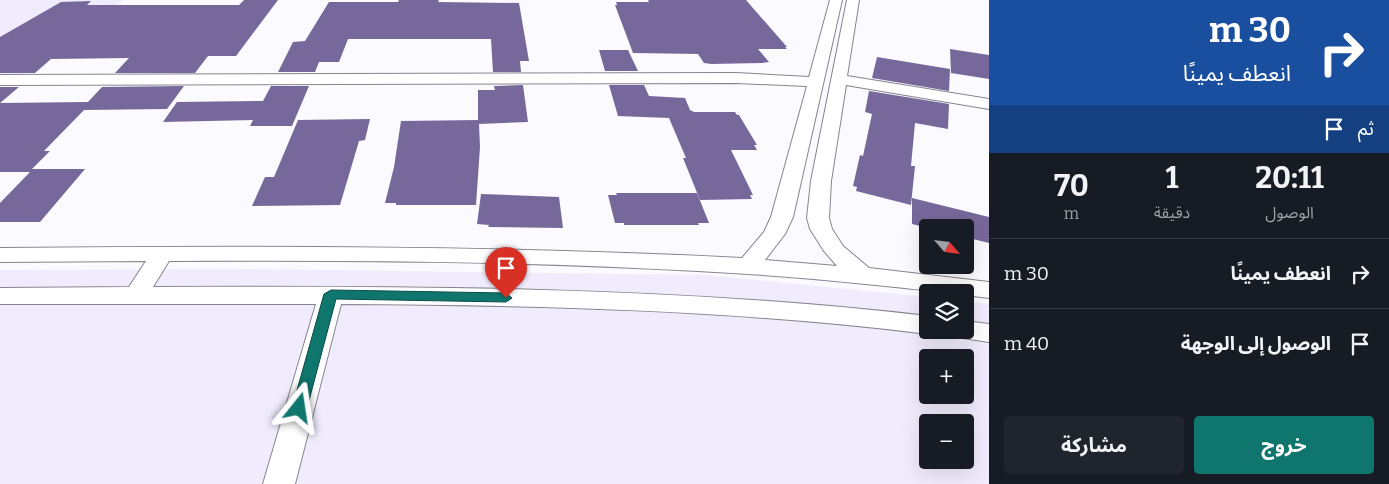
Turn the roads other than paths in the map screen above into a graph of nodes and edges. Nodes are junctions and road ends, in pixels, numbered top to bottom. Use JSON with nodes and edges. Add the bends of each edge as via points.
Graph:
{"nodes":[{"id":1,"x":836,"y":0,"type":"edge"},
{"id":2,"x":852,"y":0,"type":"edge"},
{"id":3,"x":838,"y":79,"type":"junction"},
{"id":4,"x":0,"y":80,"type":"edge"},
{"id":5,"x":815,"y":82,"type":"junction"},
{"id":6,"x":989,"y":104,"type":"edge"},
{"id":7,"x":792,"y":174,"type":"junction"},
{"id":8,"x":821,"y":181,"type":"junction"},
{"id":9,"x":162,"y":254,"type":"junction"},
{"id":10,"x":0,"y":255,"type":"edge"},
{"id":11,"x":748,"y":266,"type":"junction"},
{"id":12,"x":861,"y":274,"type":"junction"},
{"id":13,"x":989,"y":290,"type":"edge"},
{"id":14,"x":331,"y":294,"type":"junction"},
{"id":15,"x":136,"y":295,"type":"junction"},
{"id":16,"x":0,"y":296,"type":"edge"},
{"id":17,"x":919,"y":324,"type":"edge"},
{"id":18,"x":974,"y":331,"type":"edge"},
{"id":19,"x":989,"y":333,"type":"edge"},
{"id":20,"x":278,"y":484,"type":"edge"}],
"edges":[{"from":1,"to":5,"type":"street"},
{"from":2,"to":3,"type":"street"},
{"from":3,"to":6,"type":"street"},
{"from":3,"to":8,"type":"street"},
{"from":4,"to":5,"type":"street","via":[[736,78]]},
{"from":5,"to":7,"type":"street"},
{"from":7,"to":8,"type":"street"},
{"from":7,"to":11,"type":"street","via":[[782,217],[774,234]]},
{"from":8,"to":12,"type":"street","via":[[818,209],[821,229],[835,251]]},
{"from":9,"to":10,"type":"street"},
{"from":9,"to":11,"type":"street","via":[[456,254]]},
{"from":9,"to":15,"type":"street"},
{"from":11,"to":12,"type":"street"},
{"from":12,"to":13,"type":"street"},
{"from":14,"to":15,"type":"street"},
{"from":14,"to":17,"type":"street","via":[[761,308]]},
{"from":14,"to":20,"type":"street"},
{"from":15,"to":16,"type":"street"},
{"from":18,"to":19,"type":"street"}]}
